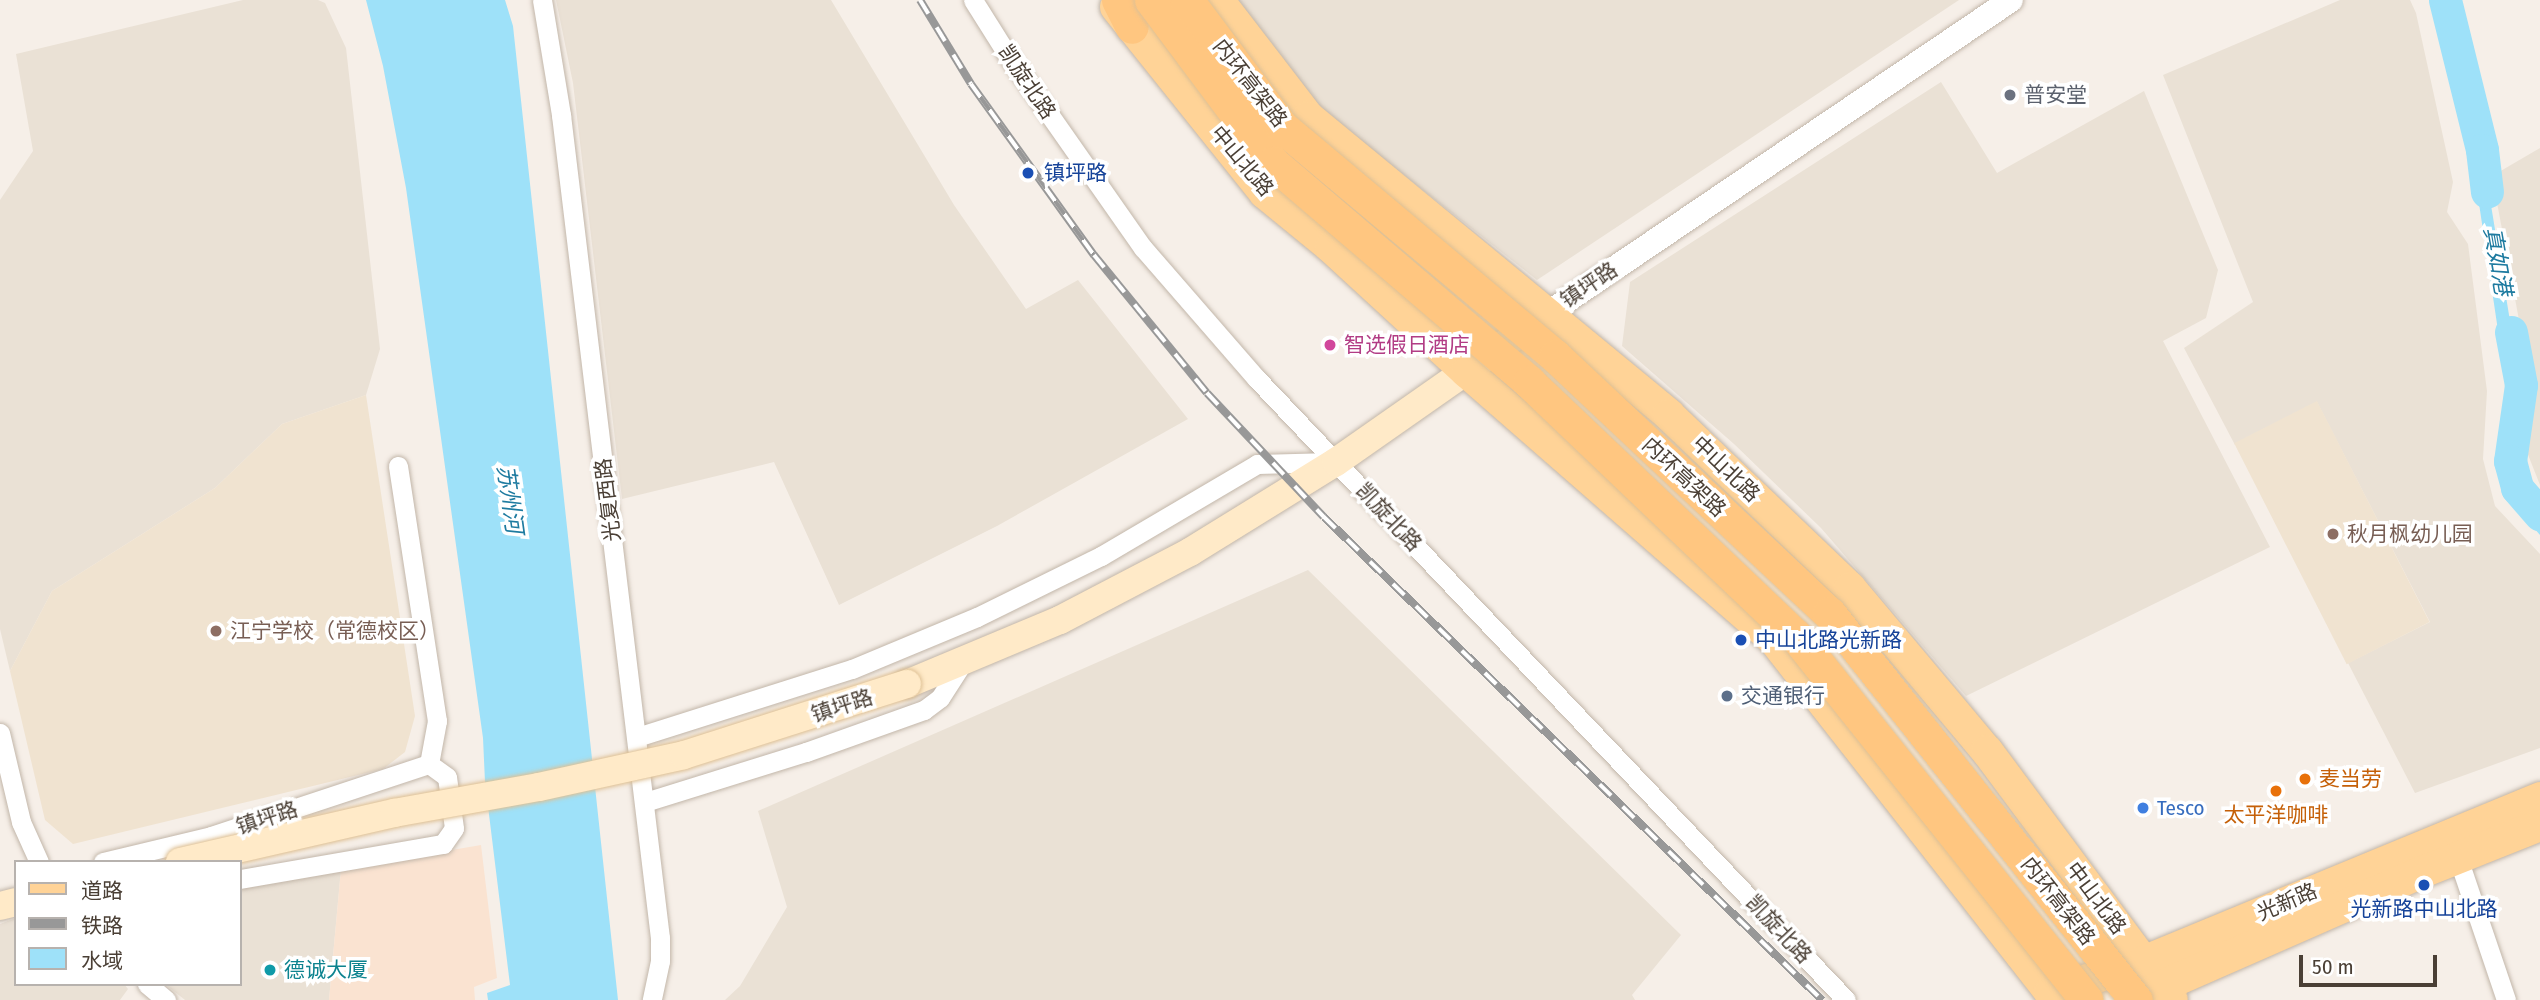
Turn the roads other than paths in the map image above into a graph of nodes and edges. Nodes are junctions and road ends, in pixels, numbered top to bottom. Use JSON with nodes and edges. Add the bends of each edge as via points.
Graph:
{"nodes":[{"id":1,"x":542,"y":0,"type":"edge"},
{"id":2,"x":973,"y":0,"type":"edge"},
{"id":3,"x":1111,"y":0,"type":"edge"},
{"id":4,"x":1151,"y":0,"type":"edge"},
{"id":5,"x":1187,"y":0,"type":"edge"},
{"id":6,"x":1218,"y":0,"type":"edge"},
{"id":7,"x":2011,"y":0,"type":"edge"},
{"id":8,"x":1125,"y":13,"type":"edge"},
{"id":9,"x":1547,"y":314,"type":"junction"},
{"id":10,"x":1467,"y":372,"type":"junction"},
{"id":11,"x":1336,"y":462,"type":"junction"},
{"id":12,"x":398,"y":466,"type":"dead end"},
{"id":13,"x":964,"y":662,"type":"junction"},
{"id":14,"x":0,"y":733,"type":"edge"},
{"id":15,"x":637,"y":737,"type":"junction"},
{"id":16,"x":429,"y":764,"type":"junction"},
{"id":17,"x":2540,"y":799,"type":"edge"},
{"id":18,"x":645,"y":802,"type":"junction"},
{"id":19,"x":2540,"y":825,"type":"edge"},
{"id":20,"x":2458,"y":858,"type":"junction"},
{"id":21,"x":38,"y":860,"type":"edge"},
{"id":22,"x":111,"y":860,"type":"edge"},
{"id":23,"x":189,"y":860,"type":"edge"},
{"id":24,"x":242,"y":879,"type":"edge"},
{"id":25,"x":2143,"y":962,"type":"junction"},
{"id":26,"x":148,"y":986,"type":"edge"},
{"id":27,"x":2157,"y":995,"type":"edge"},
{"id":28,"x":2046,"y":997,"type":"edge"},
{"id":29,"x":166,"y":1000,"type":"edge"},
{"id":30,"x":652,"y":1000,"type":"edge"},
{"id":31,"x":1846,"y":1000,"type":"edge"},
{"id":32,"x":2086,"y":1000,"type":"edge"},
{"id":33,"x":2129,"y":1000,"type":"edge"},
{"id":34,"x":2506,"y":1000,"type":"edge"}],
"edges":[{"from":1,"to":15,"type":"street","name":"光复西路","via":[[561,115]]},
{"from":2,"to":11,"type":"street","name":"凯旋北路","via":[[1143,248]]},
{"from":3,"to":8,"type":"main road","name":"中山北路"},
{"from":4,"to":32,"type":"highway","name":"内环高架路","bridge":true,"via":[[1273,163],[1530,382],[1795,635]]},
{"from":5,"to":27,"type":"highway","name":"内环高架路","bridge":true,"via":[[1282,127],[1555,356],[1829,612]]},
{"from":6,"to":9,"type":"main road","name":"中山北路","via":[[1308,117]]},
{"from":7,"to":9,"type":"street","name":"镇坪路"},
{"from":8,"to":10,"type":"main road","name":"中山北路","via":[[1265,193]]},
{"from":9,"to":10,"type":"main road","name":"镇坪路"},
{"from":9,"to":25,"type":"main road","name":"中山北路","via":[[1670,415],[1850,588],[1987,751]]},
{"from":10,"to":11,"type":"main road","name":"镇坪路"},
{"from":10,"to":28,"type":"main road","name":"中山北路","via":[[1775,641]]},
{"from":11,"to":13,"type":"main road","name":"镇坪路","via":[[1121,590]]},
{"from":11,"to":15,"type":"street","via":[[1257,464],[1101,556],[977,617],[852,669]]},
{"from":11,"to":31,"type":"street","name":"凯旋北路"},
{"from":12,"to":16,"type":"street","via":[[438,721]]},
{"from":13,"to":18,"type":"street","via":[[940,698],[924,710]]},
{"from":13,"to":23,"type":"main road","name":"镇坪路","bridge":true,"via":[[684,755]]},
{"from":14,"to":21,"type":"street","via":[[21,822]]},
{"from":15,"to":18,"type":"street","name":"光复西路"},
{"from":16,"to":22,"type":"street","name":"镇坪路","via":[[211,836]]},
{"from":16,"to":24,"type":"street","via":[[447,777],[454,828],[443,844]]},
{"from":17,"to":25,"type":"main road","name":"光新路"},
{"from":18,"to":30,"type":"street","name":"光复西路","via":[[660,939]]},
{"from":19,"to":20,"type":"main road","name":"光新路"},
{"from":20,"to":27,"type":"main road","name":"光新路"},
{"from":20,"to":34,"type":"street"},
{"from":25,"to":27,"type":"main road","name":"中山北路"},
{"from":25,"to":28,"type":"main road","name":"光新路"},
{"from":26,"to":29,"type":"street"},
{"from":27,"to":33,"type":"main road","name":"光新路"}]}
